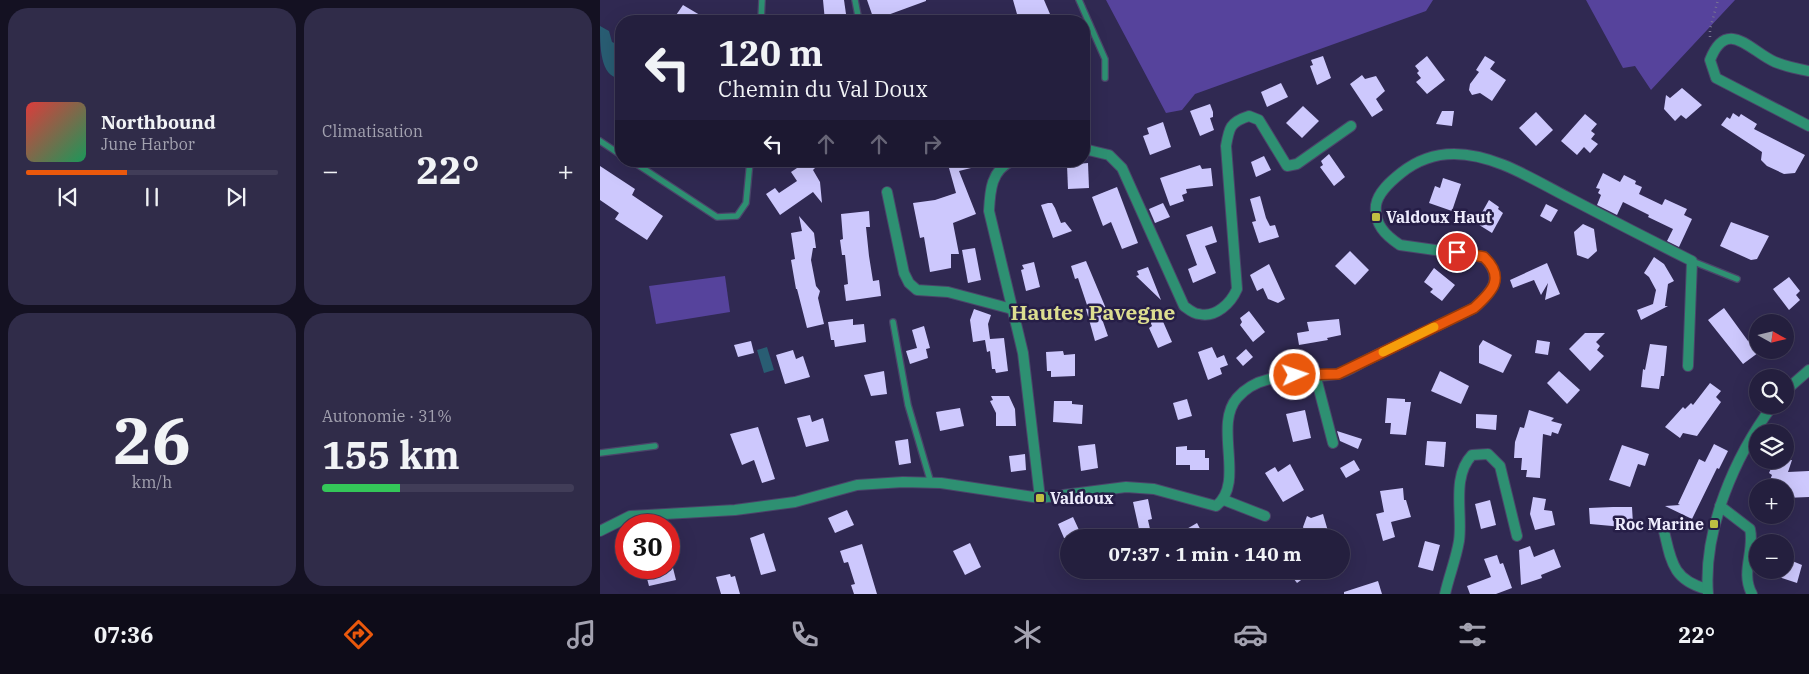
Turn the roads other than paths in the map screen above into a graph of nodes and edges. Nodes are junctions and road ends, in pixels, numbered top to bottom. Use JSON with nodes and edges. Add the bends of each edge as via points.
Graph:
{"nodes":[{"id":1,"x":762,"y":0,"type":"edge"},
{"id":2,"x":855,"y":0,"type":"edge"},
{"id":3,"x":1079,"y":0,"type":"edge"},
{"id":4,"x":761,"y":15,"type":"edge"},
{"id":5,"x":858,"y":15,"type":"edge"},
{"id":6,"x":1086,"y":15,"type":"edge"},
{"id":7,"x":1090,"y":25,"type":"edge"},
{"id":8,"x":1809,"y":71,"type":"edge"},
{"id":9,"x":1105,"y":78,"type":"dead end"},
{"id":10,"x":1351,"y":126,"type":"dead end"},
{"id":11,"x":1809,"y":126,"type":"edge"},
{"id":12,"x":600,"y":141,"type":"edge"},
{"id":13,"x":615,"y":150,"type":"edge"},
{"id":14,"x":1090,"y":150,"type":"edge"},
{"id":15,"x":641,"y":167,"type":"edge"},
{"id":16,"x":749,"y":167,"type":"edge"},
{"id":17,"x":1005,"y":167,"type":"edge"},
{"id":18,"x":887,"y":192,"type":"dead end"},
{"id":19,"x":1692,"y":261,"type":"junction"},
{"id":20,"x":1737,"y":279,"type":"dead end"},
{"id":21,"x":1012,"y":309,"type":"junction"},
{"id":22,"x":893,"y":322,"type":"dead end"},
{"id":23,"x":1688,"y":366,"type":"dead end"},
{"id":24,"x":1809,"y":370,"type":"edge"},
{"id":25,"x":1315,"y":374,"type":"junction"},
{"id":26,"x":1794,"y":383,"type":"edge"},
{"id":27,"x":1768,"y":414,"type":"edge"},
{"id":28,"x":1333,"y":443,"type":"dead end"},
{"id":29,"x":655,"y":446,"type":"dead end"},
{"id":30,"x":600,"y":453,"type":"edge"},
{"id":31,"x":931,"y":483,"type":"junction"},
{"id":32,"x":1040,"y":498,"type":"junction"},
{"id":33,"x":1224,"y":500,"type":"junction"},
{"id":34,"x":1720,"y":506,"type":"junction"},
{"id":35,"x":1265,"y":516,"type":"dead end"},
{"id":36,"x":1662,"y":527,"type":"dead end"},
{"id":37,"x":600,"y":531,"type":"edge"},
{"id":38,"x":1517,"y":536,"type":"dead end"},
{"id":39,"x":1708,"y":591,"type":"edge"},
{"id":40,"x":1445,"y":594,"type":"edge"},
{"id":41,"x":1752,"y":594,"type":"edge"}],
"edges":[{"from":1,"to":4,"type":"lane"},
{"from":2,"to":5,"type":"lane"},
{"from":3,"to":6,"type":"lane"},
{"from":7,"to":9,"type":"lane","via":[[1105,59]]},
{"from":8,"to":11,"type":"street","via":[[1774,61],[1748,43],[1727,39],[1718,44],[1710,60],[1716,78]]},
{"from":10,"to":14,"type":"street","via":[[1297,164],[1287,166],[1258,120],[1249,116],[1236,120],[1229,130],[1226,146],[1237,289],[1231,302],[1216,312],[1199,314],[1184,306],[1122,168],[1109,155]]},
{"from":12,"to":13,"type":"lane"},
{"from":15,"to":16,"type":"lane","via":[[718,217],[737,216],[746,203]]},
{"from":17,"to":21,"type":"street","via":[[996,174],[990,189],[989,210]]},
{"from":18,"to":21,"type":"street","via":[[908,283],[917,290],[948,292]]},
{"from":19,"to":20,"type":"lane"},
{"from":19,"to":23,"type":"street"},
{"from":19,"to":25,"type":"street","via":[[1498,163],[1455,154],[1437,155],[1414,164],[1384,189],[1375,211],[1378,224],[1400,245],[1484,257],[1493,270],[1494,286],[1474,308],[1338,374]]},
{"from":21,"to":32,"type":"street","via":[[1023,353]]},
{"from":22,"to":31,"type":"lane","via":[[908,405]]},
{"from":24,"to":26,"type":"street"},
{"from":25,"to":28,"type":"street"},
{"from":25,"to":33,"type":"street","via":[[1275,377],[1250,386],[1236,400],[1229,419],[1229,487]]},
{"from":27,"to":34,"type":"street","via":[[1753,435]]},
{"from":29,"to":30,"type":"lane"},
{"from":31,"to":32,"type":"street"},
{"from":31,"to":37,"type":"street","via":[[857,485],[795,502],[735,510],[630,516]]},
{"from":32,"to":33,"type":"street","via":[[1126,488],[1154,489],[1211,506]]},
{"from":33,"to":35,"type":"street"},
{"from":34,"to":39,"type":"street","via":[[1707,564]]},
{"from":34,"to":41,"type":"street","via":[[1750,528],[1752,540],[1746,574]]},
{"from":36,"to":39,"type":"street","via":[[1674,568],[1690,584]]},
{"from":38,"to":40,"type":"street","via":[[1500,466],[1488,454],[1472,455],[1461,475],[1459,540]]}]}
